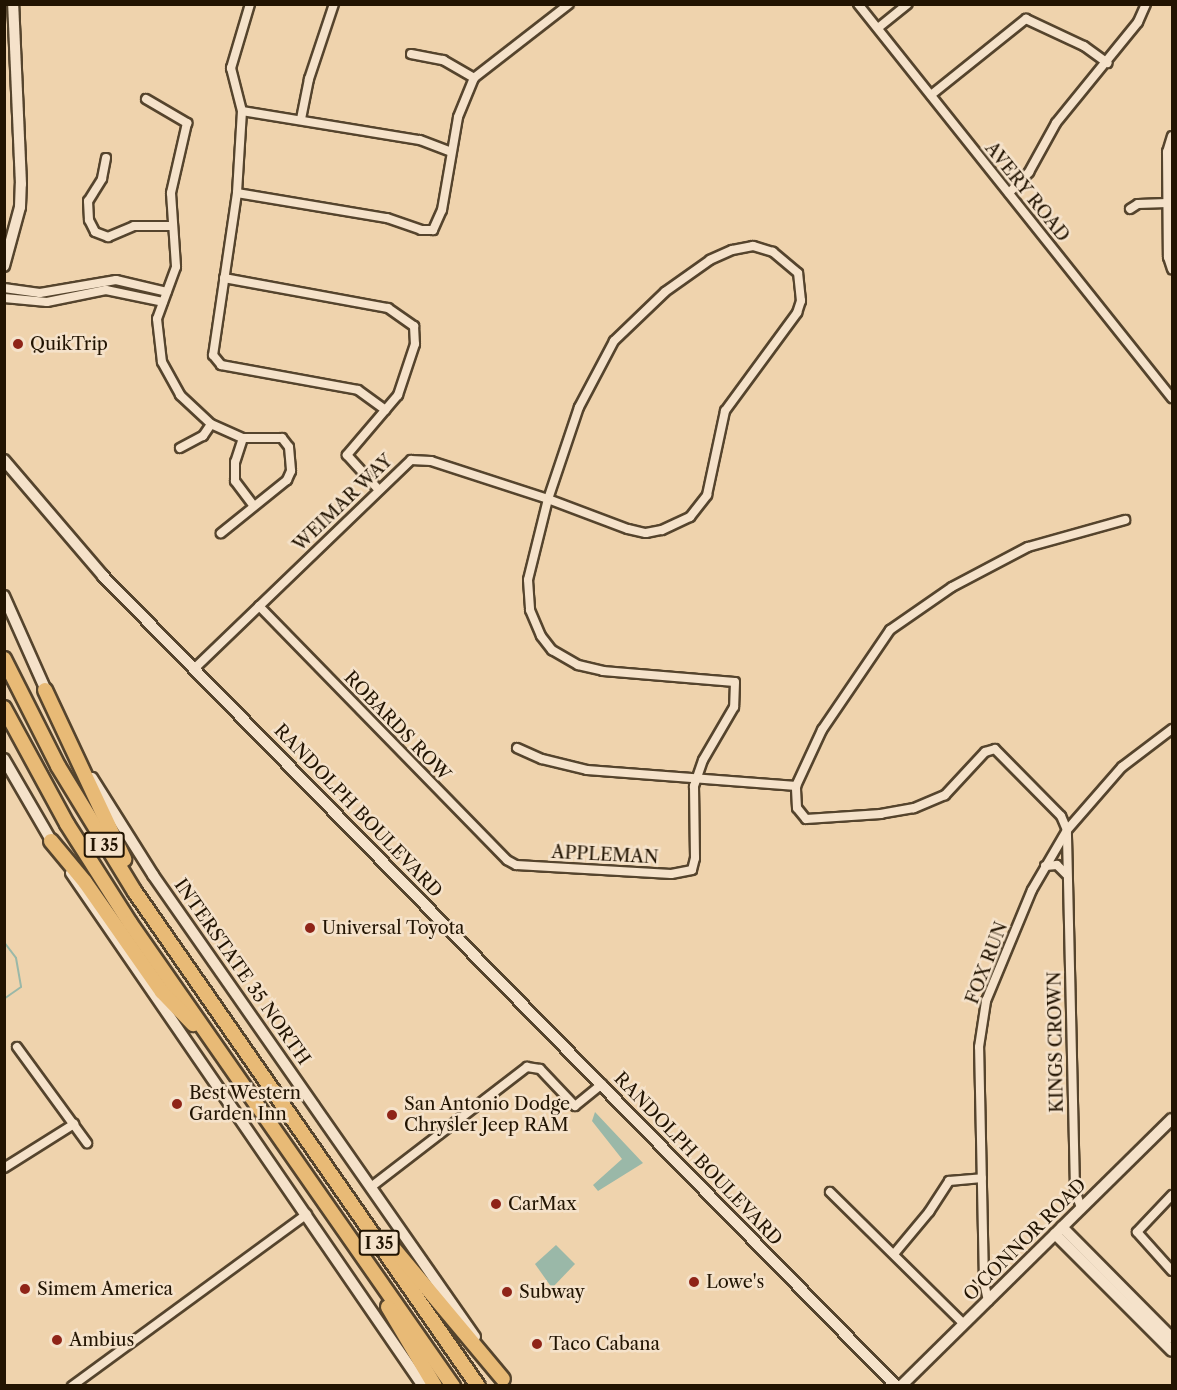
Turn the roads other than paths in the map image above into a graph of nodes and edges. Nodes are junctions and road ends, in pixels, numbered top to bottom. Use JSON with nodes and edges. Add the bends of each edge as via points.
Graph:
{"nodes":[{"id":1,"x":12,"y":4,"type":"edge"},
{"id":2,"x":250,"y":4,"type":"edge"},
{"id":3,"x":334,"y":4,"type":"edge"},
{"id":4,"x":569,"y":4,"type":"edge"},
{"id":5,"x":858,"y":4,"type":"edge"},
{"id":6,"x":908,"y":4,"type":"edge"},
{"id":7,"x":1146,"y":4,"type":"edge"},
{"id":8,"x":878,"y":28,"type":"junction"},
{"id":9,"x":411,"y":54,"type":"dead end"},
{"id":10,"x":1107,"y":63,"type":"junction"},
{"id":11,"x":474,"y":78,"type":"junction"},
{"id":12,"x":931,"y":96,"type":"junction"},
{"id":13,"x":146,"y":99,"type":"dead end"},
{"id":14,"x":242,"y":111,"type":"junction"},
{"id":15,"x":302,"y":119,"type":"junction"},
{"id":16,"x":1173,"y":136,"type":"edge"},
{"id":17,"x":452,"y":152,"type":"junction"},
{"id":18,"x":106,"y":158,"type":"dead end"},
{"id":19,"x":237,"y":193,"type":"junction"},
{"id":20,"x":1009,"y":193,"type":"junction"},
{"id":21,"x":1167,"y":203,"type":"junction"},
{"id":22,"x":1130,"y":209,"type":"dead end"},
{"id":23,"x":172,"y":226,"type":"junction"},
{"id":24,"x":4,"y":266,"type":"edge"},
{"id":25,"x":1173,"y":269,"type":"edge"},
{"id":26,"x":224,"y":279,"type":"junction"},
{"id":27,"x":4,"y":288,"type":"edge"},
{"id":28,"x":167,"y":292,"type":"junction"},
{"id":29,"x":4,"y":298,"type":"edge"},
{"id":30,"x":163,"y":302,"type":"junction"},
{"id":31,"x":1173,"y":398,"type":"edge"},
{"id":32,"x":386,"y":410,"type":"junction"},
{"id":33,"x":211,"y":424,"type":"junction"},
{"id":34,"x":243,"y":438,"type":"junction"},
{"id":35,"x":180,"y":448,"type":"dead end"},
{"id":36,"x":4,"y":460,"type":"edge"},
{"id":37,"x":4,"y":472,"type":"edge"},
{"id":38,"x":16,"y":475,"type":"junction"},
{"id":39,"x":377,"y":488,"type":"junction"},
{"id":40,"x":548,"y":499,"type":"junction"},
{"id":41,"x":254,"y":506,"type":"junction"},
{"id":42,"x":1125,"y":520,"type":"dead end"},
{"id":43,"x":221,"y":533,"type":"dead end"},
{"id":44,"x":4,"y":596,"type":"edge"},
{"id":45,"x":259,"y":606,"type":"junction"},
{"id":46,"x":4,"y":659,"type":"edge"},
{"id":47,"x":195,"y":668,"type":"junction"},
{"id":48,"x":45,"y":690,"type":"junction"},
{"id":49,"x":4,"y":708,"type":"edge"},
{"id":50,"x":1173,"y":729,"type":"edge"},
{"id":51,"x":517,"y":748,"type":"dead end"},
{"id":52,"x":4,"y":759,"type":"edge"},
{"id":53,"x":696,"y":777,"type":"junction"},
{"id":54,"x":796,"y":786,"type":"junction"},
{"id":55,"x":1067,"y":830,"type":"junction"},
{"id":56,"x":51,"y":841,"type":"junction"},
{"id":57,"x":516,"y":865,"type":"joint"},
{"id":58,"x":1045,"y":866,"type":"junction"},
{"id":59,"x":1067,"y":875,"type":"junction"},
{"id":60,"x":224,"y":1018,"type":"junction"},
{"id":61,"x":17,"y":1047,"type":"dead end"},
{"id":62,"x":231,"y":1066,"type":"junction"},
{"id":63,"x":602,"y":1084,"type":"junction"},
{"id":64,"x":282,"y":1100,"type":"junction"},
{"id":65,"x":1173,"y":1119,"type":"edge"},
{"id":66,"x":74,"y":1124,"type":"junction"},
{"id":67,"x":87,"y":1143,"type":"dead end"},
{"id":68,"x":290,"y":1150,"type":"junction"},
{"id":69,"x":5,"y":1166,"type":"edge"},
{"id":70,"x":982,"y":1178,"type":"junction"},
{"id":71,"x":371,"y":1187,"type":"junction"},
{"id":72,"x":830,"y":1192,"type":"dead end"},
{"id":73,"x":1173,"y":1195,"type":"edge"},
{"id":74,"x":1081,"y":1208,"type":"junction"},
{"id":75,"x":307,"y":1214,"type":"junction"},
{"id":76,"x":1058,"y":1230,"type":"junction"},
{"id":77,"x":894,"y":1254,"type":"junction"},
{"id":78,"x":1173,"y":1271,"type":"edge"},
{"id":79,"x":988,"y":1301,"type":"junction"},
{"id":80,"x":964,"y":1324,"type":"junction"},
{"id":81,"x":1173,"y":1338,"type":"edge"},
{"id":82,"x":1173,"y":1351,"type":"edge"},
{"id":83,"x":503,"y":1379,"type":"joint"},
{"id":84,"x":72,"y":1386,"type":"edge"},
{"id":85,"x":423,"y":1386,"type":"edge"},
{"id":86,"x":435,"y":1386,"type":"edge"},
{"id":87,"x":453,"y":1386,"type":"edge"},
{"id":88,"x":478,"y":1386,"type":"edge"},
{"id":89,"x":896,"y":1386,"type":"edge"},
{"id":90,"x":901,"y":1386,"type":"edge"}],
"edges":[{"from":1,"to":24,"type":"main road","via":[[21,184],[20,207]]},
{"from":2,"to":14,"type":"street","via":[[231,68]]},
{"from":3,"to":15,"type":"street","via":[[309,79]]},
{"from":4,"to":11,"type":"street"},
{"from":5,"to":8,"type":"street","name":"AVERY ROAD"},
{"from":6,"to":8,"type":"street"},
{"from":7,"to":10,"type":"street","via":[[1138,22]]},
{"from":8,"to":12,"type":"street","name":"AVERY ROAD"},
{"from":9,"to":11,"type":"street","via":[[443,60]]},
{"from":10,"to":12,"type":"street","via":[[1084,46],[1026,19]]},
{"from":10,"to":20,"type":"street","via":[[1056,123],[1029,172]]},
{"from":11,"to":17,"type":"street","via":[[458,117]]},
{"from":12,"to":20,"type":"street","name":"AVERY ROAD"},
{"from":13,"to":23,"type":"street","via":[[187,123],[173,177]]},
{"from":14,"to":15,"type":"street"},
{"from":14,"to":19,"type":"street"},
{"from":15,"to":17,"type":"street","via":[[420,140]]},
{"from":16,"to":21,"type":"street","via":[[1167,152]]},
{"from":17,"to":19,"type":"street","via":[[440,221],[433,230],[421,230],[394,219]]},
{"from":18,"to":23,"type":"street","via":[[102,178],[88,201],[89,220],[95,232],[108,237],[134,226]]},
{"from":19,"to":26,"type":"street"},
{"from":20,"to":31,"type":"street","name":"AVERY ROAD"},
{"from":21,"to":22,"type":"street","via":[[1138,204]]},
{"from":21,"to":25,"type":"street","via":[[1168,257]]},
{"from":23,"to":28,"type":"street","via":[[176,267]]},
{"from":26,"to":32,"type":"street","via":[[213,355],[216,362],[358,390]]},
{"from":26,"to":32,"type":"street","via":[[362,302],[388,308],[408,319],[416,335],[415,344],[398,395]]},
{"from":27,"to":28,"type":"street","via":[[40,293],[116,280]]},
{"from":28,"to":30,"type":"street"},
{"from":29,"to":30,"type":"street","via":[[47,302],[106,290]]},
{"from":30,"to":33,"type":"street","via":[[156,328],[162,362],[180,395]]},
{"from":32,"to":39,"type":"street","via":[[347,455]]},
{"from":33,"to":34,"type":"street"},
{"from":33,"to":35,"type":"street","via":[[202,436]]},
{"from":34,"to":41,"type":"street","via":[[235,462],[235,481]]},
{"from":34,"to":41,"type":"street","via":[[287,441],[291,471],[286,480]]},
{"from":36,"to":38,"type":"main road","name":"RANDOLPH BOULEVARD"},
{"from":37,"to":38,"type":"main road"},
{"from":38,"to":47,"type":"main road","name":"RANDOLPH BOULEVARD","via":[[103,576]]},
{"from":39,"to":40,"type":"street","name":"WEIMAR WAY","via":[[404,463],[417,459]]},
{"from":39,"to":45,"type":"street","name":"WEIMAR WAY"},
{"from":40,"to":40,"type":"street","via":[[579,407],[614,341],[665,292],[710,260],[740,248],[766,249],[784,258],[798,273],[801,301],[792,322],[759,360],[725,411],[715,444],[711,483],[700,506],[672,526],[645,532]]},
{"from":40,"to":53,"type":"street","via":[[528,590],[537,629],[552,650],[578,664],[603,671],[735,682],[734,707]]},
{"from":41,"to":43,"type":"street"},
{"from":42,"to":54,"type":"street","via":[[1028,547],[952,587],[890,630],[822,730]]},
{"from":44,"to":48,"type":"main road","name":"INTERSTATE 35 NORTH"},
{"from":45,"to":47,"type":"street","name":"WEIMAR WAY"},
{"from":45,"to":57,"type":"street","name":"ROBARDS ROW"},
{"from":46,"to":60,"type":"highway","number":"I 35","via":[[42,737],[98,835]]},
{"from":47,"to":63,"type":"main road","name":"RANDOLPH BOULEVARD"},
{"from":48,"to":60,"type":"highway","via":[[118,849]]},
{"from":48,"to":71,"type":"main road","name":"INTERSTATE 35 NORTH","via":[[94,782],[153,875]]},
{"from":49,"to":62,"type":"highway","number":"I 35","via":[[97,872]]},
{"from":50,"to":55,"type":"street","name":"FOX RUN","via":[[1122,767]]},
{"from":51,"to":53,"type":"street","via":[[587,770]]},
{"from":52,"to":56,"type":"main road"},
{"from":53,"to":54,"type":"street"},
{"from":53,"to":57,"type":"street","name":"APPLEMAN","via":[[692,870],[671,874]]},
{"from":54,"to":55,"type":"street","via":[[797,808],[806,819],[914,808],[945,795],[986,752],[995,749],[1061,816]]},
{"from":55,"to":58,"type":"street","name":"FOX RUN"},
{"from":55,"to":59,"type":"street","name":"KINGS CROWN"},
{"from":56,"to":62,"type":"highway","via":[[85,882],[162,992]]},
{"from":56,"to":75,"type":"main road","via":[[173,1025]]},
{"from":58,"to":59,"type":"street","via":[[1061,867]]},
{"from":58,"to":70,"type":"street","name":"FOX RUN","via":[[982,1015]]},
{"from":59,"to":74,"type":"street","name":"KINGS CROWN","via":[[1075,1189]]},
{"from":60,"to":64,"type":"highway","number":"I 35"},
{"from":61,"to":66,"type":"street"},
{"from":62,"to":68,"type":"highway","number":"I 35"},
{"from":63,"to":71,"type":"street","via":[[575,1106],[540,1069],[527,1067]]},
{"from":63,"to":89,"type":"main road","name":"RANDOLPH BOULEVARD"},
{"from":64,"to":83,"type":"highway","via":[[413,1274]]},
{"from":64,"to":88,"type":"highway","number":"I 35"},
{"from":65,"to":74,"type":"main road","name":"O'CONNOR ROAD"},
{"from":66,"to":67,"type":"street"},
{"from":66,"to":69,"type":"street"},
{"from":68,"to":86,"type":"highway"},
{"from":68,"to":87,"type":"highway","number":"I 35"},
{"from":70,"to":77,"type":"street","via":[[949,1181]]},
{"from":70,"to":79,"type":"street","name":"FOX RUN"},
{"from":71,"to":83,"type":"main road","name":"INTERSTATE 35 NORTH"},
{"from":72,"to":77,"type":"street"},
{"from":73,"to":78,"type":"street","via":[[1139,1228],[1139,1236]]},
{"from":74,"to":76,"type":"main road","name":"O'CONNOR ROAD"},
{"from":75,"to":84,"type":"street"},
{"from":75,"to":85,"type":"main road"},
{"from":76,"to":79,"type":"main road","name":"O'CONNOR ROAD"},
{"from":76,"to":81,"type":"main road"},
{"from":76,"to":82,"type":"main road"},
{"from":77,"to":80,"type":"street"},
{"from":79,"to":80,"type":"main road","name":"O'CONNOR ROAD"},
{"from":80,"to":90,"type":"main road","name":"O'CONNOR ROAD"}]}
